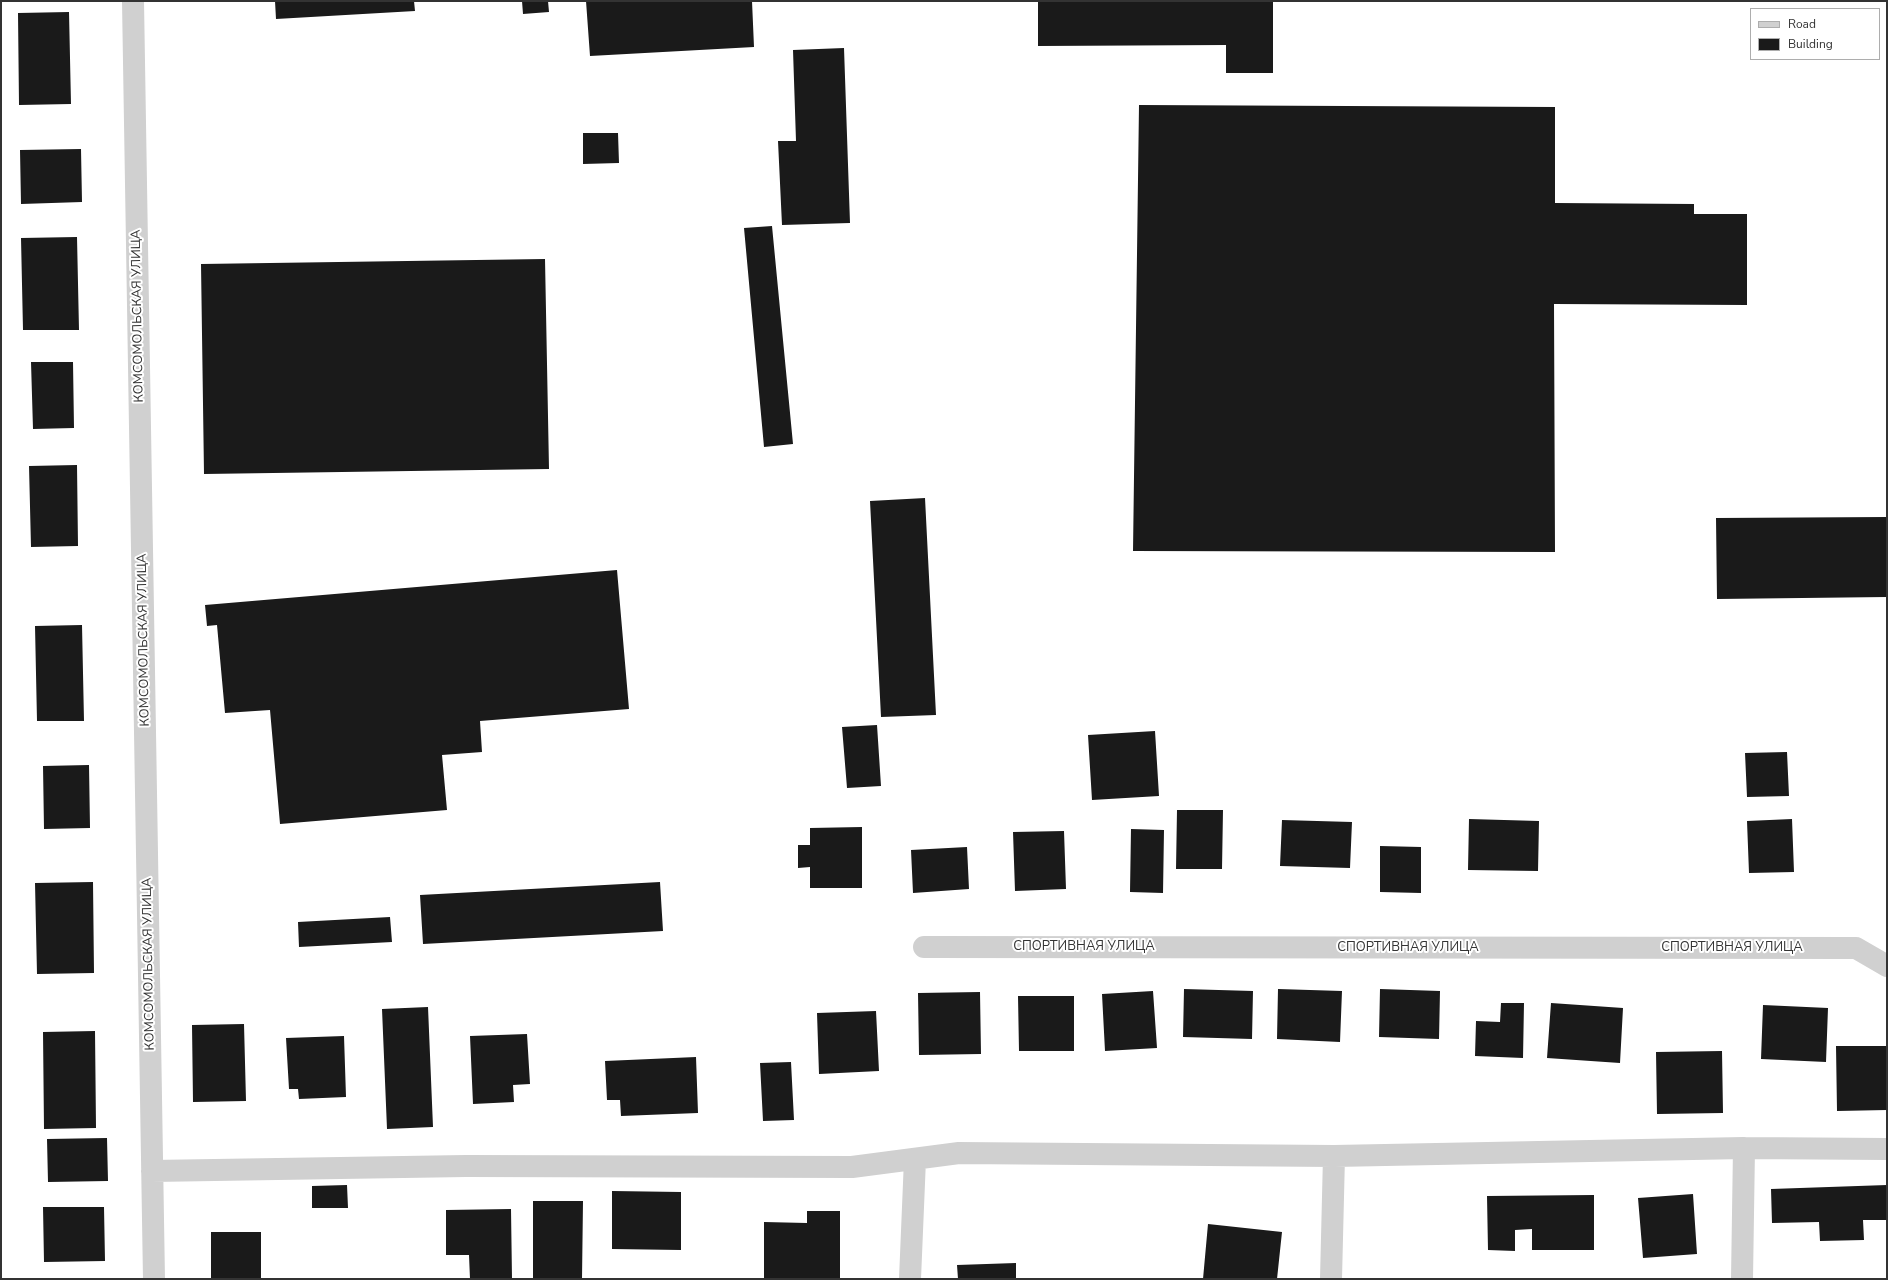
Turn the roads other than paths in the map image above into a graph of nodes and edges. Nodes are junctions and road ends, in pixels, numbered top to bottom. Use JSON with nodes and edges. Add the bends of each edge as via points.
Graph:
{"nodes":[{"id":1,"x":133,"y":1,"type":"edge"},
{"id":2,"x":924,"y":947,"type":"dead end"},
{"id":3,"x":1887,"y":966,"type":"edge"},
{"id":4,"x":1744,"y":1148,"type":"junction"},
{"id":5,"x":1887,"y":1149,"type":"edge"},
{"id":6,"x":1334,"y":1156,"type":"junction"},
{"id":7,"x":915,"y":1159,"type":"junction"},
{"id":8,"x":152,"y":1171,"type":"junction"},
{"id":9,"x":154,"y":1279,"type":"edge"},
{"id":10,"x":910,"y":1279,"type":"edge"},
{"id":11,"x":1331,"y":1279,"type":"edge"},
{"id":12,"x":1742,"y":1279,"type":"edge"}],
"edges":[{"from":1,"to":8,"type":"street","name":"КОМСОМОЛЬСКАЯ УЛИЦА"},
{"from":2,"to":3,"type":"street","name":"СПОРТИВНАЯ УЛИЦА","via":[[1856,948]]},
{"from":4,"to":5,"type":"street"},
{"from":4,"to":6,"type":"street"},
{"from":4,"to":12,"type":"street"},
{"from":6,"to":7,"type":"street","via":[[959,1153]]},
{"from":6,"to":11,"type":"street"},
{"from":7,"to":8,"type":"street","via":[[852,1167],[466,1166]]},
{"from":7,"to":10,"type":"street"},
{"from":8,"to":9,"type":"street","name":"КОМСОМОЛЬСКАЯ УЛИЦА"}]}
